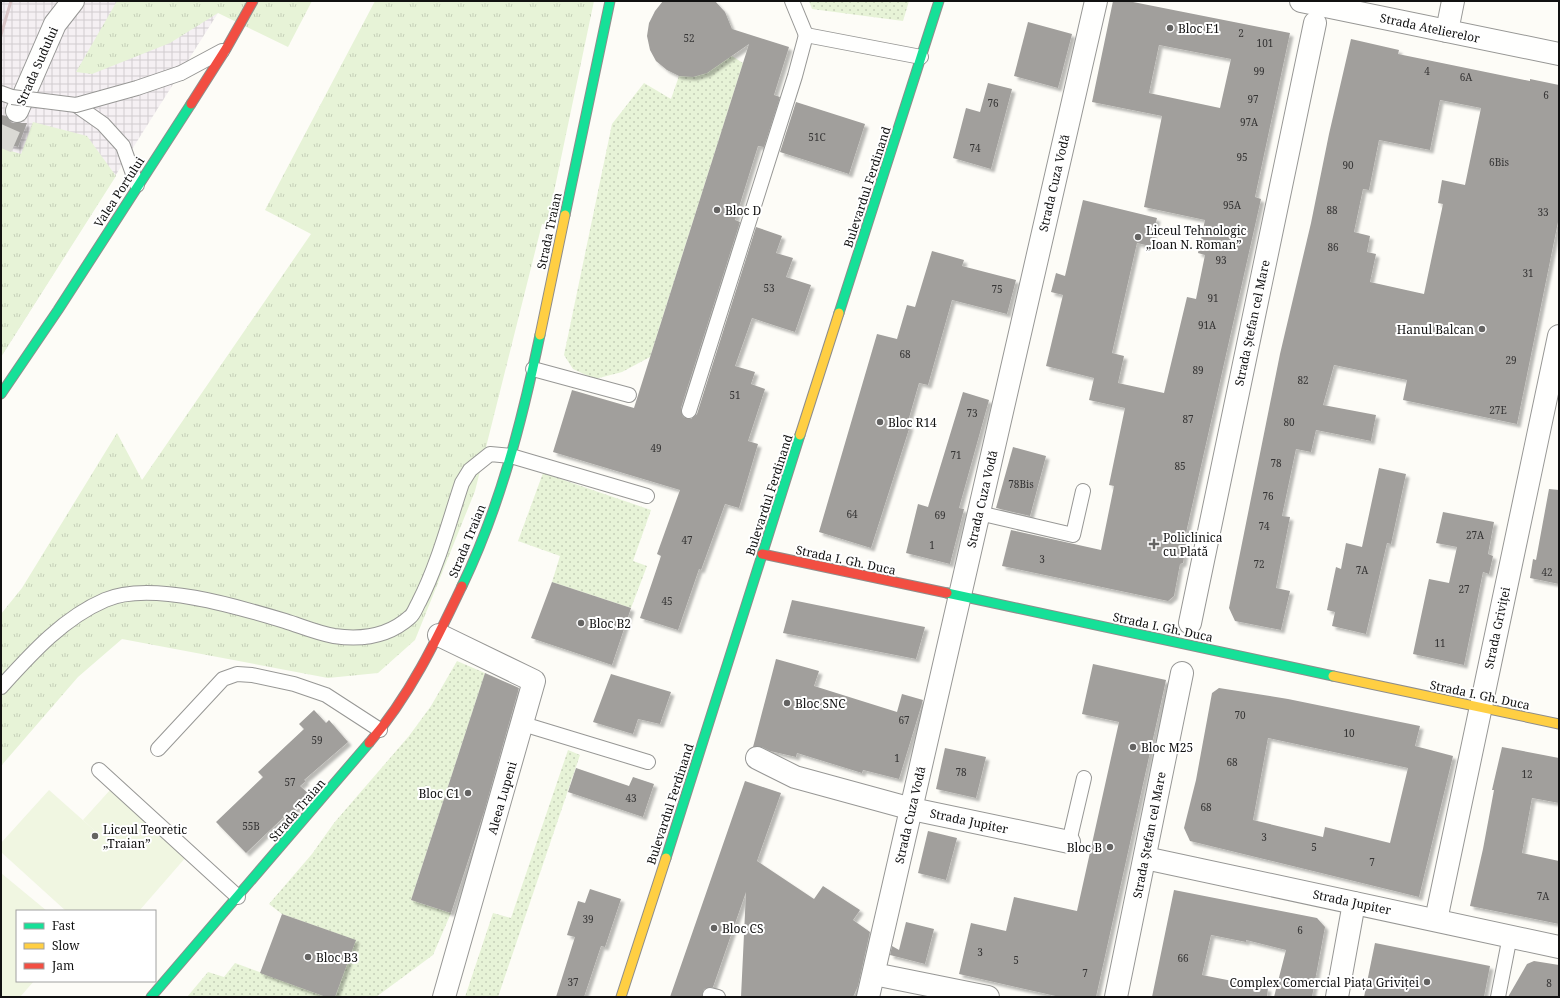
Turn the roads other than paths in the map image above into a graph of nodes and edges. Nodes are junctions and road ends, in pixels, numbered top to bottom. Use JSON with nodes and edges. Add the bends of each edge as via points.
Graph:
{"nodes":[{"id":1,"x":56,"y":1,"type":"edge"},
{"id":2,"x":73,"y":1,"type":"edge"},
{"id":3,"x":253,"y":1,"type":"edge"},
{"id":4,"x":610,"y":1,"type":"edge"},
{"id":5,"x":792,"y":1,"type":"edge"},
{"id":6,"x":939,"y":1,"type":"edge"},
{"id":7,"x":1096,"y":1,"type":"edge"},
{"id":8,"x":1453,"y":1,"type":"edge"},
{"id":9,"x":1313,"y":7,"type":"edge"},
{"id":10,"x":55,"y":24,"type":"junction"},
{"id":11,"x":1447,"y":31,"type":"junction"},
{"id":12,"x":806,"y":35,"type":"junction"},
{"id":13,"x":226,"y":49,"type":"junction"},
{"id":14,"x":1559,"y":54,"type":"edge"},
{"id":15,"x":921,"y":57,"type":"junction"},
{"id":16,"x":1,"y":93,"type":"edge"},
{"id":17,"x":76,"y":105,"type":"junction"},
{"id":18,"x":16,"y":111,"type":"tunnel mouth"},
{"id":19,"x":137,"y":185,"type":"junction"},
{"id":20,"x":1558,"y":348,"type":"edge"},
{"id":21,"x":533,"y":369,"type":"junction"},
{"id":22,"x":1,"y":394,"type":"edge"},
{"id":23,"x":629,"y":395,"type":"dead end"},
{"id":24,"x":689,"y":411,"type":"dead end"},
{"id":25,"x":511,"y":456,"type":"junction"},
{"id":26,"x":1083,"y":491,"type":"dead end"},
{"id":27,"x":647,"y":496,"type":"dead end"},
{"id":28,"x":979,"y":513,"type":"junction"},
{"id":29,"x":762,"y":554,"type":"junction"},
{"id":30,"x":960,"y":596,"type":"junction"},
{"id":31,"x":1190,"y":623,"type":"dead end"},
{"id":32,"x":439,"y":635,"type":"junction"},
{"id":33,"x":1182,"y":673,"type":"dead end"},
{"id":34,"x":1,"y":687,"type":"edge"},
{"id":35,"x":1481,"y":708,"type":"junction"},
{"id":36,"x":523,"y":724,"type":"junction"},
{"id":37,"x":1559,"y":724,"type":"edge"},
{"id":38,"x":380,"y":730,"type":"junction"},
{"id":39,"x":158,"y":749,"type":"dead end"},
{"id":40,"x":757,"y":758,"type":"dead end"},
{"id":41,"x":648,"y":762,"type":"dead end"},
{"id":42,"x":99,"y":770,"type":"dead end"},
{"id":43,"x":1084,"y":778,"type":"dead end"},
{"id":44,"x":912,"y":809,"type":"junction"},
{"id":45,"x":1069,"y":842,"type":"joint"},
{"id":46,"x":1145,"y":858,"type":"junction"},
{"id":47,"x":238,"y":897,"type":"junction"},
{"id":48,"x":1354,"y":903,"type":"junction"},
{"id":49,"x":1436,"y":920,"type":"junction"},
{"id":50,"x":1510,"y":936,"type":"junction"},
{"id":51,"x":1559,"y":947,"type":"edge"},
{"id":52,"x":874,"y":974,"type":"junction"},
{"id":53,"x":151,"y":997,"type":"edge"},
{"id":54,"x":444,"y":997,"type":"edge"},
{"id":55,"x":621,"y":997,"type":"edge"},
{"id":56,"x":868,"y":997,"type":"edge"},
{"id":57,"x":988,"y":997,"type":"edge"},
{"id":58,"x":1116,"y":997,"type":"edge"},
{"id":59,"x":1337,"y":997,"type":"edge"},
{"id":60,"x":1498,"y":997,"type":"edge"}],
"edges":[{"from":1,"to":10,"type":"lane"},
{"from":2,"to":10,"type":"street","name":"Strada Sudului"},
{"from":3,"to":13,"type":"main road","name":"Valea Portului"},
{"from":4,"to":21,"type":"main road","name":"Strada Traian"},
{"from":5,"to":12,"type":"lane"},
{"from":6,"to":15,"type":"main road","name":"Bulevardul Ferdinand"},
{"from":7,"to":28,"type":"street","name":"Strada Cuza Vodă"},
{"from":8,"to":11,"type":"street"},
{"from":9,"to":11,"type":"street","name":"Strada Atelierelor"},
{"from":9,"to":31,"type":"street","name":"Strada Ștefan cel Mare"},
{"from":10,"to":18,"type":"street","name":"Strada Sudului"},
{"from":11,"to":14,"type":"street","name":"Strada Atelierelor"},
{"from":12,"to":15,"type":"lane"},
{"from":12,"to":24,"type":"lane"},
{"from":13,"to":17,"type":"lane","bridge":true,"via":[[181,73]]},
{"from":13,"to":19,"type":"main road","name":"Valea Portului"},
{"from":15,"to":29,"type":"main road","name":"Bulevardul Ferdinand"},
{"from":16,"to":17,"type":"lane","bridge":true,"via":[[12,97]]},
{"from":17,"to":19,"type":"lane","via":[[103,124],[124,146]]},
{"from":19,"to":22,"type":"main road","name":"Valea Portului"},
{"from":20,"to":35,"type":"street","name":"Strada Griviței"},
{"from":21,"to":23,"type":"lane"},
{"from":21,"to":25,"type":"main road","name":"Strada Traian"},
{"from":25,"to":27,"type":"lane"},
{"from":25,"to":32,"type":"main road","name":"Strada Traian","via":[[481,547]]},
{"from":25,"to":34,"type":"lane","via":[[490,454],[470,470],[462,483],[427,587],[412,616],[392,631],[367,637],[334,636],[245,609],[141,592],[105,600],[70,621],[30,655]]},
{"from":26,"to":28,"type":"lane","via":[[1072,535]]},
{"from":28,"to":30,"type":"street","name":"Strada Cuza Vodă"},
{"from":29,"to":30,"type":"main road","name":"Strada I. Gh. Duca"},
{"from":29,"to":55,"type":"main road","name":"Bulevardul Ferdinand"},
{"from":30,"to":35,"type":"main road","name":"Strada I. Gh. Duca"},
{"from":30,"to":44,"type":"street","name":"Strada Cuza Vodă"},
{"from":32,"to":36,"type":"street","name":"Aleea Lupeni","via":[[534,681]]},
{"from":32,"to":38,"type":"main road","name":"Strada Traian","via":[[428,657]]},
{"from":33,"to":46,"type":"street","name":"Strada Ștefan cel Mare"},
{"from":35,"to":37,"type":"main road","name":"Strada I. Gh. Duca"},
{"from":35,"to":49,"type":"street","name":"Strada Griviței"},
{"from":36,"to":41,"type":"lane"},
{"from":36,"to":54,"type":"street","name":"Aleea Lupeni"},
{"from":38,"to":39,"type":"lane","via":[[326,695],[294,684],[237,674],[223,679]]},
{"from":38,"to":47,"type":"main road","name":"Strada Traian"},
{"from":40,"to":44,"type":"street","name":"Strada Jupiter","via":[[795,777]]},
{"from":42,"to":47,"type":"lane"},
{"from":43,"to":45,"type":"lane"},
{"from":44,"to":45,"type":"street","name":"Strada Jupiter"},
{"from":44,"to":52,"type":"street","name":"Strada Cuza Vodă"},
{"from":46,"to":48,"type":"street","name":"Strada Jupiter"},
{"from":46,"to":58,"type":"street","name":"Strada Ștefan cel Mare"},
{"from":47,"to":53,"type":"main road","name":"Strada Traian"},
{"from":48,"to":49,"type":"street","name":"Strada Jupiter"},
{"from":48,"to":59,"type":"street"},
{"from":49,"to":50,"type":"street","name":"Strada Jupiter"},
{"from":50,"to":51,"type":"street","name":"Strada Jupiter"},
{"from":50,"to":60,"type":"lane"},
{"from":52,"to":56,"type":"street","name":"Strada Cuza Vodă"},
{"from":52,"to":57,"type":"street"}]}
